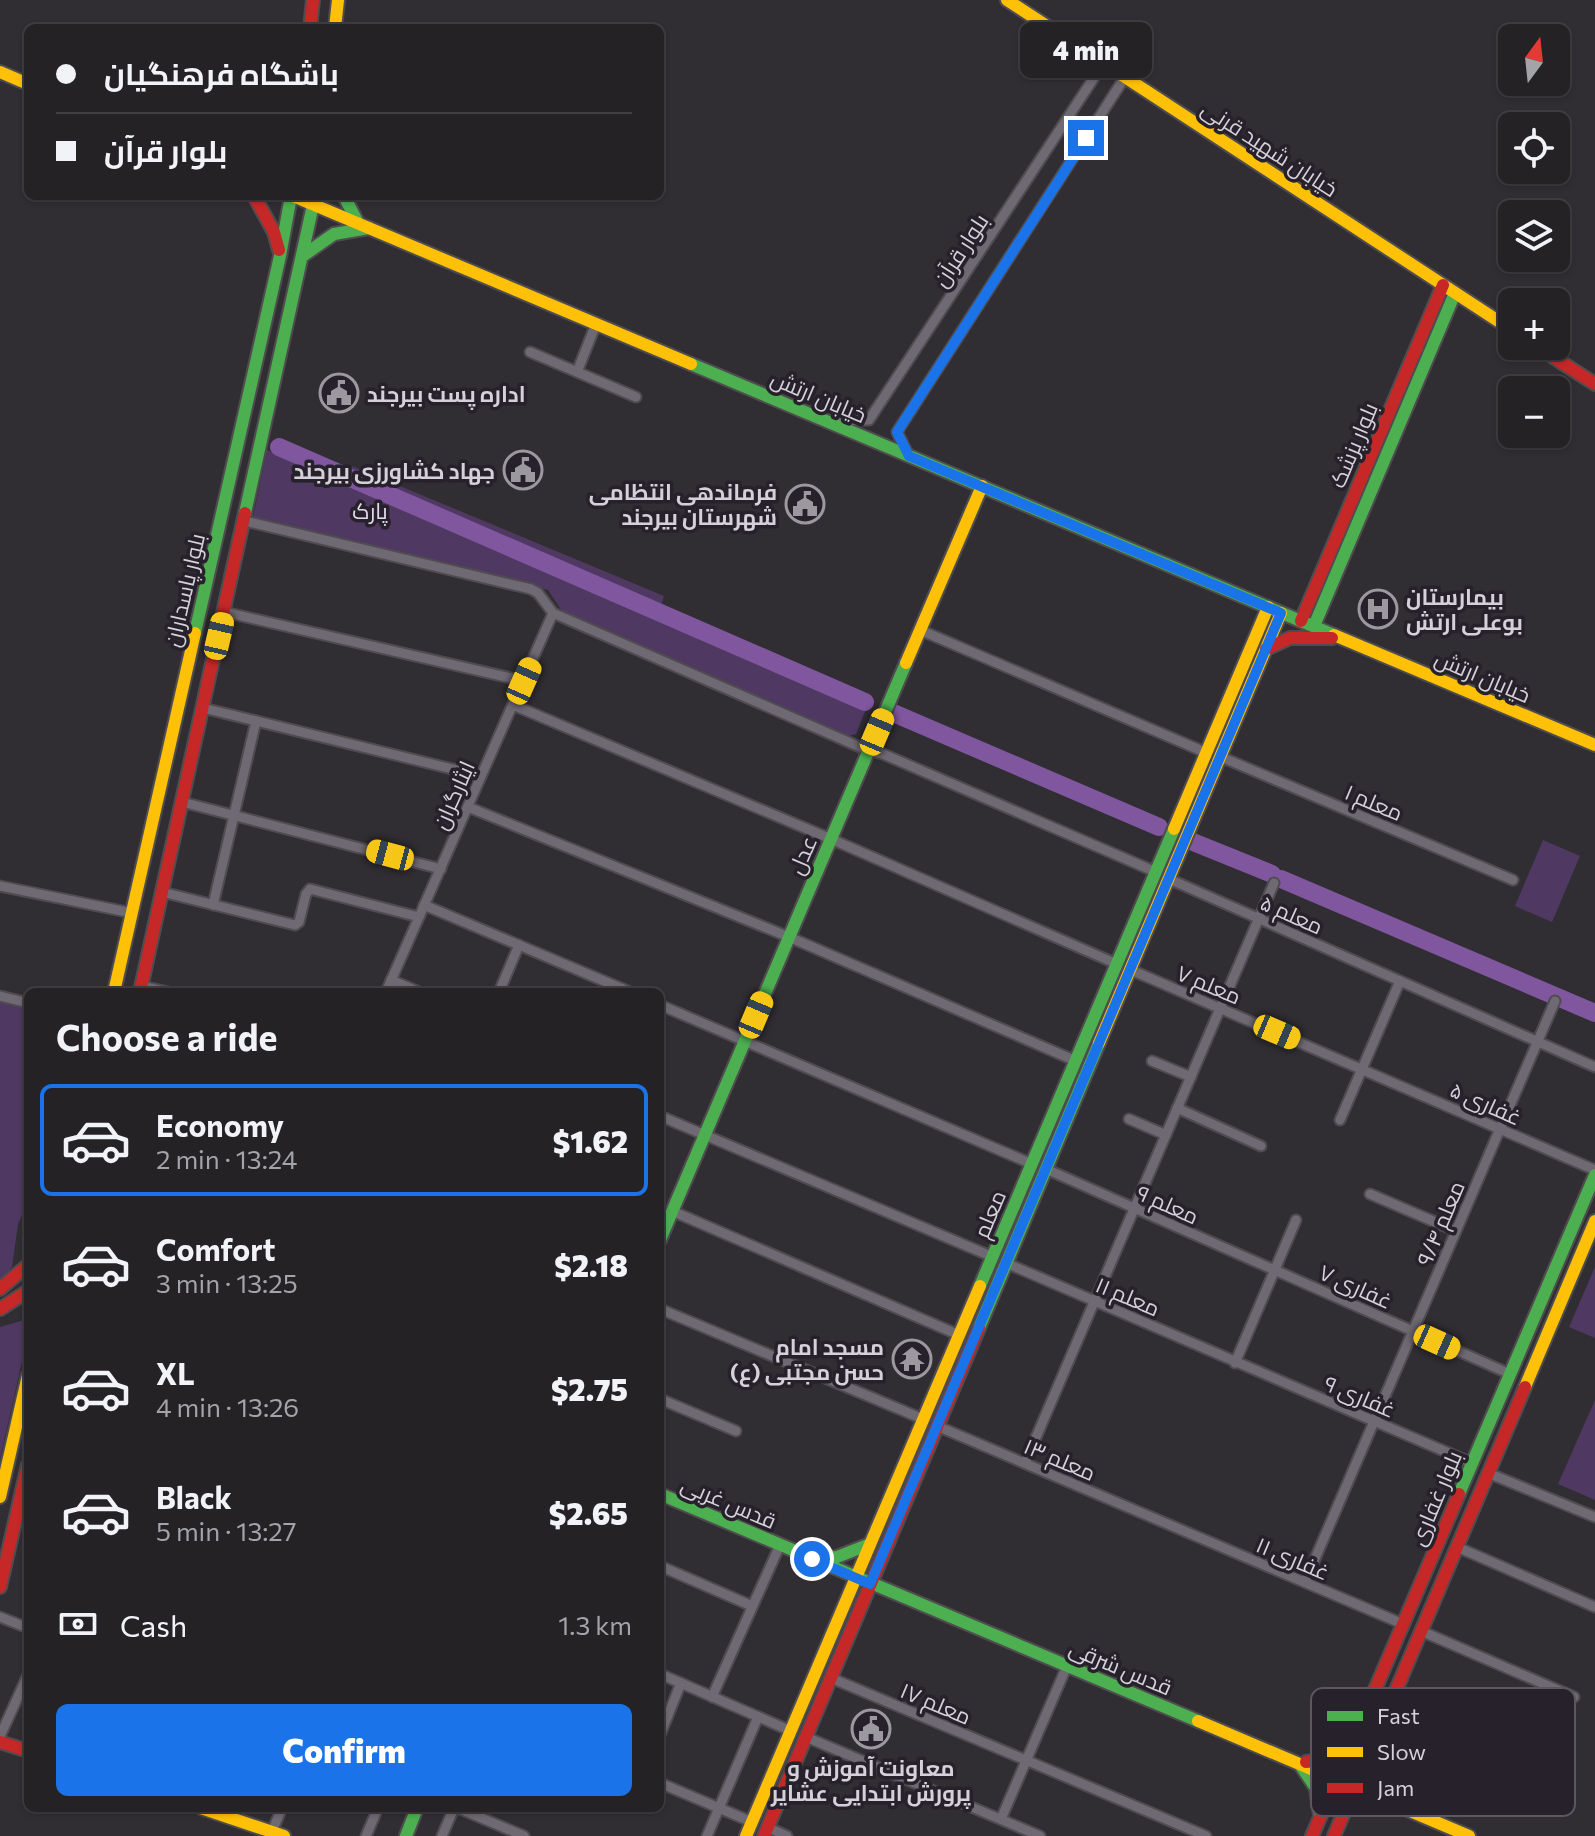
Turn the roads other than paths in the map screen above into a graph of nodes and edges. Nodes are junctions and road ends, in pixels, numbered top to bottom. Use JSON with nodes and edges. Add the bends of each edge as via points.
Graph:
{"nodes":[{"id":1,"x":313,"y":0,"type":"edge"},
{"id":2,"x":338,"y":0,"type":"edge"},
{"id":3,"x":1007,"y":0,"type":"edge"},
{"id":4,"x":310,"y":24,"type":"edge"},
{"id":5,"x":335,"y":24,"type":"edge"},
{"id":6,"x":1103,"y":64,"type":"junction"},
{"id":7,"x":0,"y":72,"type":"edge"},
{"id":8,"x":1125,"y":77,"type":"junction"},
{"id":9,"x":24,"y":82,"type":"edge"},
{"id":10,"x":256,"y":200,"type":"edge"},
{"id":11,"x":291,"y":200,"type":"edge"},
{"id":12,"x":315,"y":200,"type":"edge"},
{"id":13,"x":347,"y":200,"type":"edge"},
{"id":14,"x":363,"y":225,"type":"junction"},
{"id":15,"x":304,"y":255,"type":"junction"},
{"id":16,"x":280,"y":256,"type":"junction"},
{"id":17,"x":1443,"y":285,"type":"junction"},
{"id":18,"x":1455,"y":293,"type":"junction"},
{"id":19,"x":1498,"y":321,"type":"edge"},
{"id":20,"x":596,"y":324,"type":"junction"},
{"id":21,"x":530,"y":352,"type":"dead end"},
{"id":22,"x":1558,"y":360,"type":"edge"},
{"id":23,"x":577,"y":372,"type":"junction"},
{"id":24,"x":1595,"y":384,"type":"edge"},
{"id":25,"x":636,"y":397,"type":"dead end"},
{"id":26,"x":827,"y":421,"type":"junction"},
{"id":27,"x":909,"y":456,"type":"junction"},
{"id":28,"x":982,"y":486,"type":"junction"},
{"id":29,"x":245,"y":521,"type":"junction"},
{"id":30,"x":1268,"y":607,"type":"junction"},
{"id":31,"x":224,"y":612,"type":"junction"},
{"id":32,"x":553,"y":613,"type":"junction"},
{"id":33,"x":1281,"y":613,"type":"junction"},
{"id":34,"x":1301,"y":621,"type":"junction"},
{"id":35,"x":1314,"y":626,"type":"junction"},
{"id":36,"x":920,"y":630,"type":"junction"},
{"id":37,"x":1343,"y":639,"type":"junction"},
{"id":38,"x":1266,"y":649,"type":"junction"},
{"id":39,"x":524,"y":681,"type":"junction"},
{"id":40,"x":513,"y":705,"type":"junction"},
{"id":41,"x":203,"y":708,"type":"junction"},
{"id":42,"x":256,"y":721,"type":"junction"},
{"id":43,"x":1595,"y":745,"type":"edge"},
{"id":44,"x":869,"y":751,"type":"junction"},
{"id":45,"x":1207,"y":753,"type":"junction"},
{"id":46,"x":1221,"y":757,"type":"junction"},
{"id":47,"x":481,"y":776,"type":"junction"},
{"id":48,"x":182,"y":802,"type":"junction"},
{"id":49,"x":468,"y":807,"type":"junction"},
{"id":50,"x":234,"y":815,"type":"junction"},
{"id":51,"x":831,"y":839,"type":"junction"},
{"id":52,"x":441,"y":869,"type":"junction"},
{"id":53,"x":1156,"y":872,"type":"junction"},
{"id":54,"x":1169,"y":879,"type":"junction"},
{"id":55,"x":1513,"y":880,"type":"dead end"},
{"id":56,"x":1274,"y":883,"type":"dead end"},
{"id":57,"x":0,"y":886,"type":"edge"},
{"id":58,"x":162,"y":892,"type":"junction"},
{"id":59,"x":213,"y":905,"type":"junction"},
{"id":60,"x":424,"y":905,"type":"junction"},
{"id":61,"x":132,"y":913,"type":"junction"},
{"id":62,"x":419,"y":917,"type":"junction"},
{"id":63,"x":1258,"y":919,"type":"junction"},
{"id":64,"x":789,"y":937,"type":"junction"},
{"id":65,"x":519,"y":945,"type":"junction"},
{"id":66,"x":1117,"y":964,"type":"junction"},
{"id":67,"x":1131,"y":970,"type":"junction"},
{"id":68,"x":391,"y":980,"type":"junction"},
{"id":69,"x":1400,"y":981,"type":"junction"},
{"id":70,"x":115,"y":988,"type":"edge"},
{"id":71,"x":140,"y":988,"type":"edge"},
{"id":72,"x":388,"y":988,"type":"edge"},
{"id":73,"x":410,"y":988,"type":"edge"},
{"id":74,"x":501,"y":988,"type":"edge"},
{"id":75,"x":621,"y":988,"type":"edge"},
{"id":76,"x":0,"y":996,"type":"edge"},
{"id":77,"x":1555,"y":1001,"type":"dead end"},
{"id":78,"x":24,"y":1002,"type":"edge"},
{"id":79,"x":664,"y":1007,"type":"edge"},
{"id":80,"x":1220,"y":1008,"type":"junction"},
{"id":81,"x":745,"y":1041,"type":"junction"},
{"id":82,"x":1538,"y":1042,"type":"junction"},
{"id":83,"x":1076,"y":1061,"type":"junction"},
{"id":84,"x":1152,"y":1061,"type":"dead end"},
{"id":85,"x":1595,"y":1067,"type":"edge"},
{"id":86,"x":1362,"y":1069,"type":"junction"},
{"id":87,"x":1191,"y":1077,"type":"junction"},
{"id":88,"x":1177,"y":1108,"type":"junction"},
{"id":89,"x":664,"y":1118,"type":"edge"},
{"id":90,"x":1129,"y":1119,"type":"dead end"},
{"id":91,"x":1340,"y":1120,"type":"dead end"},
{"id":92,"x":1500,"y":1129,"type":"junction"},
{"id":93,"x":705,"y":1135,"type":"junction"},
{"id":94,"x":1166,"y":1135,"type":"junction"},
{"id":95,"x":1261,"y":1146,"type":"dead end"},
{"id":96,"x":1032,"y":1164,"type":"junction"},
{"id":97,"x":1046,"y":1169,"type":"junction"},
{"id":98,"x":1595,"y":1173,"type":"edge"},
{"id":99,"x":1370,"y":1194,"type":"dead end"},
{"id":100,"x":1134,"y":1209,"type":"junction"},
{"id":101,"x":667,"y":1214,"type":"edge"},
{"id":102,"x":1296,"y":1220,"type":"dead end"},
{"id":103,"x":1595,"y":1221,"type":"edge"},
{"id":104,"x":1456,"y":1231,"type":"junction"},
{"id":105,"x":993,"y":1257,"type":"junction"},
{"id":106,"x":1006,"y":1263,"type":"junction"},
{"id":107,"x":24,"y":1268,"type":"edge"},
{"id":108,"x":1276,"y":1271,"type":"junction"},
{"id":109,"x":0,"y":1289,"type":"edge"},
{"id":110,"x":24,"y":1294,"type":"edge"},
{"id":111,"x":1095,"y":1302,"type":"junction"},
{"id":112,"x":0,"y":1309,"type":"edge"},
{"id":113,"x":664,"y":1311,"type":"edge"},
{"id":114,"x":1413,"y":1331,"type":"junction"},
{"id":115,"x":959,"y":1335,"type":"junction"},
{"id":116,"x":1235,"y":1363,"type":"junction"},
{"id":117,"x":1510,"y":1374,"type":"junction"},
{"id":118,"x":24,"y":1392,"type":"edge"},
{"id":119,"x":664,"y":1401,"type":"edge"},
{"id":120,"x":923,"y":1419,"type":"junction"},
{"id":121,"x":1374,"y":1421,"type":"junction"},
{"id":122,"x":937,"y":1426,"type":"junction"},
{"id":123,"x":736,"y":1431,"type":"dead end"},
{"id":124,"x":1025,"y":1463,"type":"junction"},
{"id":125,"x":1472,"y":1463,"type":"junction"},
{"id":126,"x":1488,"y":1473,"type":"junction"},
{"id":127,"x":664,"y":1496,"type":"edge"},
{"id":128,"x":0,"y":1497,"type":"edge"},
{"id":129,"x":23,"y":1513,"type":"edge"},
{"id":130,"x":1595,"y":1517,"type":"edge"},
{"id":131,"x":1168,"y":1524,"type":"joint"},
{"id":132,"x":870,"y":1544,"type":"junction"},
{"id":133,"x":780,"y":1545,"type":"junction"},
{"id":134,"x":1457,"y":1547,"type":"junction"},
{"id":135,"x":812,"y":1559,"type":"junction"},
{"id":136,"x":664,"y":1568,"type":"edge"},
{"id":137,"x":856,"y":1578,"type":"junction"},
{"id":138,"x":1305,"y":1582,"type":"junction"},
{"id":139,"x":870,"y":1584,"type":"junction"},
{"id":140,"x":0,"y":1587,"type":"edge"},
{"id":141,"x":752,"y":1606,"type":"junction"},
{"id":142,"x":1595,"y":1607,"type":"edge"},
{"id":143,"x":0,"y":1617,"type":"edge"},
{"id":144,"x":1403,"y":1624,"type":"junction"},
{"id":145,"x":24,"y":1626,"type":"edge"},
{"id":146,"x":1421,"y":1631,"type":"junction"},
{"id":147,"x":1067,"y":1666,"type":"junction"},
{"id":148,"x":664,"y":1676,"type":"edge"},
{"id":149,"x":831,"y":1678,"type":"junction"},
{"id":150,"x":681,"y":1683,"type":"junction"},
{"id":151,"x":24,"y":1684,"type":"edge"},
{"id":152,"x":1376,"y":1688,"type":"edge"},
{"id":153,"x":1397,"y":1688,"type":"edge"},
{"id":154,"x":1553,"y":1688,"type":"edge"},
{"id":155,"x":712,"y":1697,"type":"junction"},
{"id":156,"x":758,"y":1717,"type":"junction"},
{"id":157,"x":664,"y":1725,"type":"edge"},
{"id":158,"x":791,"y":1731,"type":"junction"},
{"id":159,"x":0,"y":1736,"type":"edge"},
{"id":160,"x":806,"y":1737,"type":"junction"},
{"id":161,"x":0,"y":1742,"type":"edge"},
{"id":162,"x":24,"y":1750,"type":"edge"},
{"id":163,"x":1292,"y":1760,"type":"junction"},
{"id":164,"x":1027,"y":1761,"type":"junction"},
{"id":165,"x":1311,"y":1763,"type":"edge"},
{"id":166,"x":1311,"y":1768,"type":"edge"},
{"id":167,"x":1311,"y":1780,"type":"edge"},
{"id":168,"x":664,"y":1785,"type":"edge"},
{"id":169,"x":719,"y":1808,"type":"junction"},
{"id":170,"x":212,"y":1812,"type":"edge"},
{"id":171,"x":281,"y":1812,"type":"edge"},
{"id":172,"x":376,"y":1812,"type":"edge"},
{"id":173,"x":415,"y":1812,"type":"edge"},
{"id":174,"x":454,"y":1812,"type":"edge"},
{"id":175,"x":466,"y":1812,"type":"edge"},
{"id":176,"x":1343,"y":1816,"type":"edge"},
{"id":177,"x":1423,"y":1816,"type":"edge"},
{"id":178,"x":1001,"y":1819,"type":"junction"},
{"id":179,"x":752,"y":1822,"type":"junction"},
{"id":180,"x":766,"y":1832,"type":"edge"},
{"id":181,"x":275,"y":1834,"type":"edge"},
{"id":182,"x":366,"y":1836,"type":"edge"},
{"id":183,"x":406,"y":1836,"type":"edge"},
{"id":184,"x":442,"y":1836,"type":"edge"},
{"id":185,"x":524,"y":1836,"type":"edge"},
{"id":186,"x":707,"y":1836,"type":"edge"},
{"id":187,"x":746,"y":1836,"type":"edge"},
{"id":188,"x":787,"y":1836,"type":"edge"},
{"id":189,"x":1040,"y":1836,"type":"edge"},
{"id":190,"x":1206,"y":1836,"type":"edge"},
{"id":191,"x":1334,"y":1836,"type":"edge"},
{"id":192,"x":1469,"y":1836,"type":"edge"}],
"edges":[{"from":1,"to":4,"type":"main road"},
{"from":2,"to":5,"type":"main road"},
{"from":3,"to":6,"type":"main road","name":"خیابان شهید قرنی"},
{"from":6,"to":8,"type":"main road","name":"خیابان شهید قرنی"},
{"from":6,"to":26,"type":"street","name":"بلوار قرآن","via":[[869,420]]},
{"from":7,"to":9,"type":"main road"},
{"from":8,"to":17,"type":"main road","name":"خیابان شهید قرنی"},
{"from":8,"to":27,"type":"street","name":"بلوار قرآن","via":[[897,432]]},
{"from":10,"to":16,"type":"main road"},
{"from":11,"to":16,"type":"main road","name":"بلوار پاسداران"},
{"from":12,"to":14,"type":"main road","name":"خیابان ارتش"},
{"from":12,"to":15,"type":"main road","name":"بلوار پاسداران"},
{"from":13,"to":14,"type":"main road"},
{"from":14,"to":15,"type":"main road","via":[[325,237]]},
{"from":14,"to":20,"type":"main road","name":"خیابان ارتش"},
{"from":15,"to":29,"type":"main road","name":"بلوار پاسداران"},
{"from":16,"to":61,"type":"main road","name":"بلوار پاسداران"},
{"from":17,"to":18,"type":"main road","name":"خیابان شهید قرنی"},
{"from":17,"to":34,"type":"main road","name":"بلوار پزشک"},
{"from":18,"to":19,"type":"main road","name":"خیابان شهید قرنی"},
{"from":18,"to":35,"type":"main road","name":"بلوار پزشک"},
{"from":20,"to":23,"type":"street"},
{"from":20,"to":26,"type":"main road","name":"خیابان ارتش"},
{"from":21,"to":23,"type":"street"},
{"from":22,"to":24,"type":"main road"},
{"from":23,"to":25,"type":"street"},
{"from":26,"to":27,"type":"main road","name":"خیابان ارتش"},
{"from":27,"to":28,"type":"main road","name":"خیابان ارتش"},
{"from":28,"to":30,"type":"main road","name":"خیابان ارتش"},
{"from":28,"to":36,"type":"main road","name":"عدل"},
{"from":29,"to":31,"type":"main road","name":"بلوار پاسداران"},
{"from":29,"to":32,"type":"street","via":[[531,589]]},
{"from":30,"to":33,"type":"main road","name":"خیابان ارتش"},
{"from":30,"to":45,"type":"main road","name":"معلم"},
{"from":31,"to":39,"type":"street"},
{"from":31,"to":41,"type":"main road","name":"بلوار پاسداران"},
{"from":32,"to":39,"type":"street","name":"ایثارگران"},
{"from":32,"to":44,"type":"street"},
{"from":33,"to":34,"type":"main road","name":"خیابان ارتش"},
{"from":33,"to":38,"type":"main road","name":"معلم"},
{"from":34,"to":35,"type":"main road","name":"خیابان ارتش"},
{"from":35,"to":37,"type":"main road","name":"خیابان ارتش"},
{"from":36,"to":44,"type":"main road","name":"عدل"},
{"from":36,"to":45,"type":"street"},
{"from":37,"to":38,"type":"main road","via":[[1290,638]]},
{"from":37,"to":43,"type":"main road","name":"خیابان ارتش"},
{"from":38,"to":46,"type":"main road","name":"معلم"},
{"from":39,"to":40,"type":"street","name":"ایثارگران"},
{"from":40,"to":47,"type":"street","name":"ایثارگران"},
{"from":40,"to":51,"type":"street"},
{"from":41,"to":42,"type":"street"},
{"from":41,"to":48,"type":"main road","name":"بلوار پاسداران"},
{"from":42,"to":47,"type":"street"},
{"from":42,"to":50,"type":"street"},
{"from":44,"to":51,"type":"main road","name":"عدل"},
{"from":44,"to":53,"type":"street"},
{"from":45,"to":53,"type":"main road","name":"معلم"},
{"from":46,"to":54,"type":"main road","name":"معلم"},
{"from":46,"to":55,"type":"street","name":"معلم ۱"},
{"from":47,"to":49,"type":"street","name":"ایثارگران"},
{"from":48,"to":50,"type":"street"},
{"from":48,"to":58,"type":"main road","name":"بلوار پاسداران"},
{"from":49,"to":52,"type":"street","name":"ایثارگران"},
{"from":49,"to":64,"type":"street"},
{"from":50,"to":52,"type":"street"},
{"from":50,"to":59,"type":"street"},
{"from":51,"to":64,"type":"main road","name":"عدل"},
{"from":51,"to":66,"type":"street"},
{"from":52,"to":60,"type":"street","name":"ایثارگران"},
{"from":53,"to":66,"type":"main road","name":"معلم"},
{"from":54,"to":63,"type":"street","name":"معلم ۵"},
{"from":54,"to":67,"type":"main road","name":"معلم"},
{"from":56,"to":63,"type":"street"},
{"from":57,"to":61,"type":"street"},
{"from":58,"to":59,"type":"street"},
{"from":58,"to":71,"type":"main road","name":"بلوار پاسداران"},
{"from":59,"to":62,"type":"street","via":[[295,925],[310,889]]},
{"from":60,"to":62,"type":"street","name":"ایثارگران"},
{"from":60,"to":65,"type":"street"},
{"from":61,"to":70,"type":"main road","name":"بلوار پاسداران"},
{"from":62,"to":68,"type":"street","name":"ایثارگران"},
{"from":63,"to":69,"type":"street","name":"معلم ۵"},
{"from":63,"to":80,"type":"street"},
{"from":64,"to":81,"type":"main road","name":"عدل"},
{"from":64,"to":83,"type":"street"},
{"from":65,"to":74,"type":"street"},
{"from":65,"to":75,"type":"street"},
{"from":66,"to":83,"type":"main road","name":"معلم"},
{"from":67,"to":80,"type":"street","name":"معلم ۷"},
{"from":67,"to":97,"type":"main road","name":"معلم"},
{"from":68,"to":72,"type":"street","name":"ایثارگران"},
{"from":68,"to":73,"type":"street"},
{"from":69,"to":82,"type":"street","name":"معلم ۵"},
{"from":69,"to":86,"type":"street"},
{"from":76,"to":78,"type":"street"},
{"from":77,"to":82,"type":"street","name":"معلم ۹/۴"},
{"from":79,"to":81,"type":"street"},
{"from":80,"to":86,"type":"street","name":"معلم ۷"},
{"from":80,"to":87,"type":"street"},
{"from":81,"to":93,"type":"main road","name":"عدل"},
{"from":81,"to":96,"type":"street"},
{"from":82,"to":85,"type":"street","name":"معلم ۵"},
{"from":82,"to":92,"type":"street","name":"معلم ۹/۴"},
{"from":83,"to":96,"type":"main road","name":"معلم"},
{"from":84,"to":87,"type":"street"},
{"from":86,"to":91,"type":"street"},
{"from":86,"to":92,"type":"street","name":"غفاری ۵"},
{"from":87,"to":88,"type":"street"},
{"from":88,"to":94,"type":"street"},
{"from":88,"to":95,"type":"street"},
{"from":89,"to":93,"type":"street"},
{"from":90,"to":94,"type":"street"},
{"from":92,"to":98,"type":"street","name":"غفاری ۵"},
{"from":92,"to":104,"type":"street","name":"معلم ۹/۴"},
{"from":93,"to":101,"type":"main road","name":"عدل"},
{"from":93,"to":105,"type":"street"},
{"from":94,"to":100,"type":"street"},
{"from":96,"to":105,"type":"main road","name":"معلم"},
{"from":97,"to":100,"type":"street","name":"معلم ۹"},
{"from":97,"to":106,"type":"main road","name":"معلم"},
{"from":98,"to":117,"type":"main road","name":"بلوار غفاری"},
{"from":99,"to":104,"type":"street"},
{"from":100,"to":108,"type":"street","name":"معلم ۹"},
{"from":100,"to":111,"type":"street"},
{"from":101,"to":115,"type":"street"},
{"from":102,"to":108,"type":"street"},
{"from":103,"to":126,"type":"main road","name":"بلوار غفاری"},
{"from":104,"to":114,"type":"street","name":"معلم ۹/۴"},
{"from":105,"to":115,"type":"main road","name":"معلم"},
{"from":106,"to":111,"type":"street","name":"معلم ۱۱"},
{"from":106,"to":122,"type":"main road","name":"معلم"},
{"from":107,"to":109,"type":"main road"},
{"from":108,"to":114,"type":"street","name":"غفاری ۷"},
{"from":108,"to":116,"type":"street"},
{"from":110,"to":112,"type":"main road"},
{"from":111,"to":116,"type":"street","name":"معلم ۱۱"},
{"from":111,"to":124,"type":"street"},
{"from":113,"to":120,"type":"street"},
{"from":114,"to":117,"type":"street","name":"غفاری ۷"},
{"from":114,"to":121,"type":"street","name":"معلم ۹/۴"},
{"from":115,"to":120,"type":"main road","name":"معلم"},
{"from":116,"to":121,"type":"street","name":"غفاری ۹"},
{"from":117,"to":125,"type":"main road","name":"بلوار غفاری"},
{"from":118,"to":128,"type":"main road"},
{"from":119,"to":123,"type":"street"},
{"from":120,"to":132,"type":"main road","name":"معلم"},
{"from":121,"to":125,"type":"street","name":"غفاری ۹"},
{"from":121,"to":138,"type":"street","name":"معلم ۹/۴"},
{"from":122,"to":124,"type":"street","name":"معلم ۱۳"},
{"from":122,"to":139,"type":"main road","name":"معلم"},
{"from":124,"to":131,"type":"street","name":"معلم ۱۳"},
{"from":125,"to":144,"type":"main road","name":"بلوار غفاری"},
{"from":126,"to":130,"type":"street"},
{"from":126,"to":134,"type":"main road","name":"بلوار غفاری"},
{"from":127,"to":133,"type":"main road","name":"قدس غربی"},
{"from":129,"to":140,"type":"main road"},
{"from":131,"to":138,"type":"street","name":"غفاری ۱۱"},
{"from":132,"to":135,"type":"main road","via":[[837,1557]]},
{"from":132,"to":137,"type":"main road","name":"معلم"},
{"from":133,"to":135,"type":"main road","name":"قدس غربی"},
{"from":133,"to":141,"type":"street"},
{"from":134,"to":142,"type":"street"},
{"from":134,"to":146,"type":"main road","name":"بلوار غفاری"},
{"from":135,"to":137,"type":"main road","name":"قدس غربی"},
{"from":136,"to":141,"type":"street"},
{"from":137,"to":139,"type":"main road","name":"قدس غربی"},
{"from":137,"to":158,"type":"main road","name":"معلم"},
{"from":138,"to":144,"type":"street","name":"غفاری ۱۱"},
{"from":139,"to":147,"type":"main road","name":"قدس شرقی"},
{"from":139,"to":149,"type":"main road","name":"معلم"},
{"from":141,"to":155,"type":"street"},
{"from":143,"to":145,"type":"street"},
{"from":144,"to":152,"type":"main road","name":"بلوار غفاری"},
{"from":146,"to":153,"type":"main road","name":"بلوار غفاری"},
{"from":146,"to":154,"type":"street"},
{"from":147,"to":163,"type":"main road","name":"قدس شرقی"},
{"from":147,"to":164,"type":"street"},
{"from":148,"to":150,"type":"street"},
{"from":149,"to":160,"type":"main road","name":"معلم"},
{"from":149,"to":164,"type":"street","name":"معلم ۱۷"},
{"from":150,"to":155,"type":"street"},
{"from":150,"to":157,"type":"street"},
{"from":151,"to":159,"type":"street"},
{"from":155,"to":156,"type":"street"},
{"from":156,"to":158,"type":"street"},
{"from":156,"to":169,"type":"street"},
{"from":158,"to":179,"type":"main road","name":"معلم"},
{"from":160,"to":178,"type":"street"},
{"from":160,"to":180,"type":"main road","name":"معلم"},
{"from":161,"to":162,"type":"main road"},
{"from":163,"to":165,"type":"main road"},
{"from":163,"to":166,"type":"main road","name":"قدس شرقی"},
{"from":163,"to":167,"type":"main road"},
{"from":164,"to":178,"type":"street"},
{"from":164,"to":190,"type":"street","name":"معلم ۱۷"},
{"from":168,"to":169,"type":"street"},
{"from":169,"to":179,"type":"street"},
{"from":169,"to":186,"type":"street"},
{"from":170,"to":181,"type":"main road"},
{"from":171,"to":181,"type":"street"},
{"from":172,"to":182,"type":"street"},
{"from":173,"to":183,"type":"main road"},
{"from":174,"to":184,"type":"street"},
{"from":175,"to":185,"type":"street"},
{"from":176,"to":191,"type":"main road","name":"بلوار غفاری"},
{"from":177,"to":192,"type":"main road","name":"قدس شرقی"},
{"from":178,"to":189,"type":"street"},
{"from":179,"to":187,"type":"main road","name":"معلم"},
{"from":180,"to":188,"type":"street"}]}
